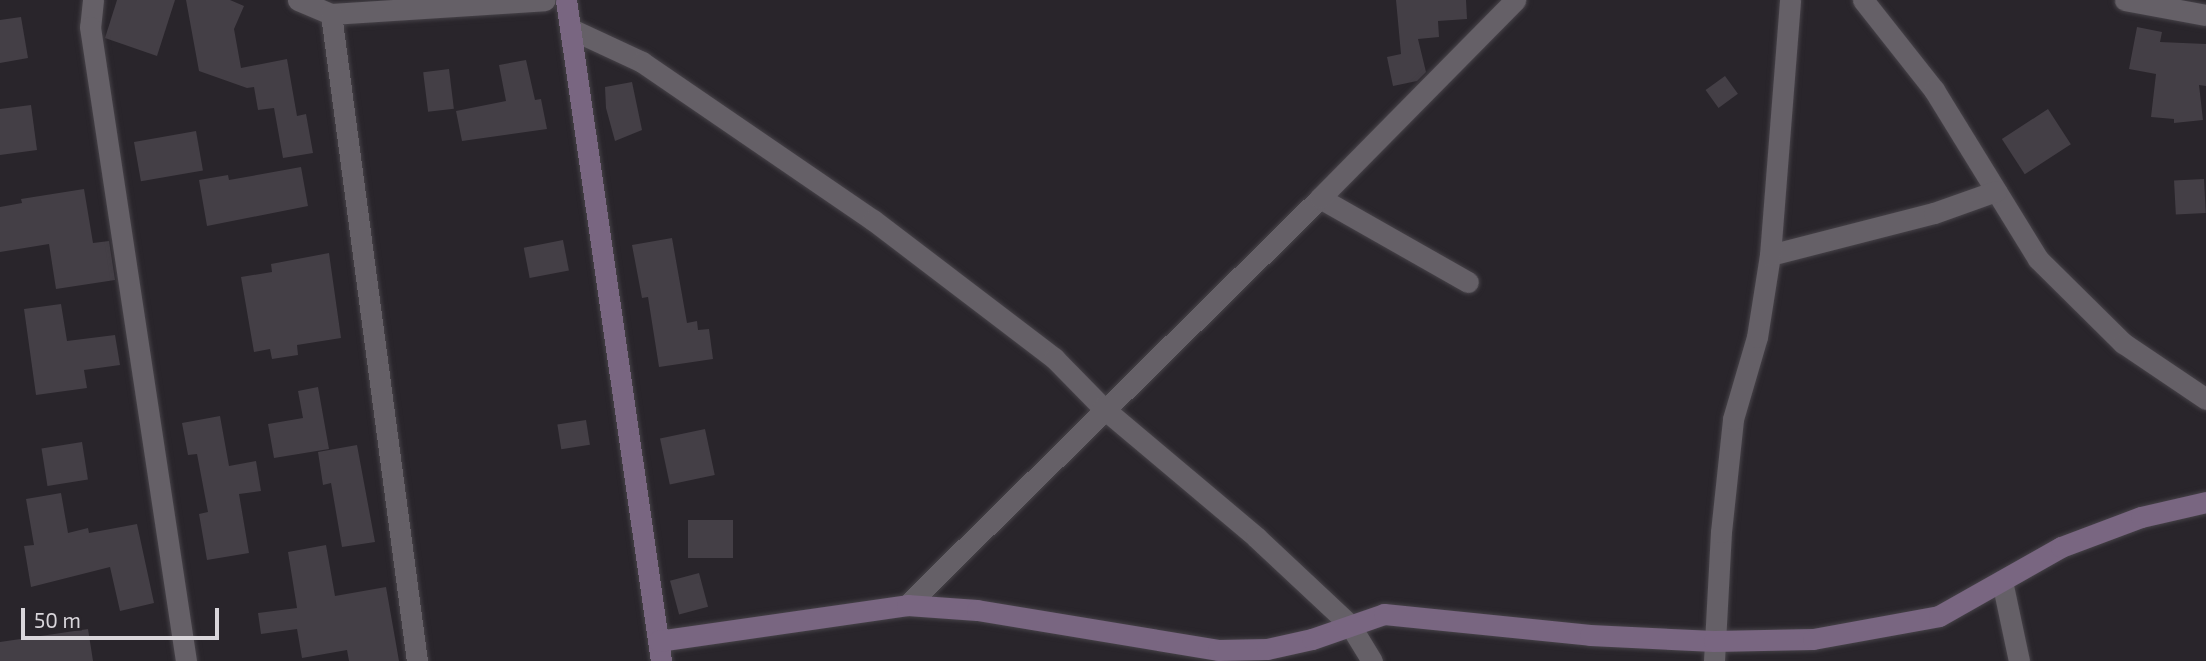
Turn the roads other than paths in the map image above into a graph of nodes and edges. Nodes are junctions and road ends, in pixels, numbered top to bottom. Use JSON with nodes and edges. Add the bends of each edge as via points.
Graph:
{"nodes":[{"id":1,"x":93,"y":0,"type":"edge"},
{"id":2,"x":298,"y":0,"type":"edge"},
{"id":3,"x":545,"y":0,"type":"edge"},
{"id":4,"x":566,"y":0,"type":"edge"},
{"id":5,"x":1515,"y":0,"type":"edge"},
{"id":6,"x":1790,"y":0,"type":"edge"},
{"id":7,"x":1863,"y":0,"type":"edge"},
{"id":8,"x":2125,"y":0,"type":"edge"},
{"id":9,"x":331,"y":14,"type":"junction"},
{"id":10,"x":2206,"y":15,"type":"edge"},
{"id":11,"x":571,"y":29,"type":"junction"},
{"id":12,"x":1996,"y":191,"type":"junction"},
{"id":13,"x":1320,"y":198,"type":"junction"},
{"id":14,"x":1770,"y":255,"type":"junction"},
{"id":15,"x":1468,"y":282,"type":"dead end"},
{"id":16,"x":2206,"y":399,"type":"edge"},
{"id":17,"x":1103,"y":408,"type":"junction"},
{"id":18,"x":2206,"y":502,"type":"edge"},
{"id":19,"x":2002,"y":581,"type":"junction"},
{"id":20,"x":907,"y":605,"type":"junction"},
{"id":21,"x":1350,"y":625,"type":"junction"},
{"id":22,"x":660,"y":651,"type":"edge"},
{"id":23,"x":1714,"y":651,"type":"edge"},
{"id":24,"x":186,"y":661,"type":"edge"},
{"id":25,"x":417,"y":661,"type":"edge"},
{"id":26,"x":1372,"y":661,"type":"edge"},
{"id":27,"x":2019,"y":661,"type":"edge"}],
"edges":[{"from":1,"to":24,"type":"street","via":[[90,27]]},
{"from":2,"to":9,"type":"street"},
{"from":3,"to":9,"type":"street"},
{"from":4,"to":11,"type":"street"},
{"from":5,"to":13,"type":"street"},
{"from":6,"to":14,"type":"street"},
{"from":7,"to":12,"type":"street","via":[[1934,90]]},
{"from":8,"to":10,"type":"street"},
{"from":9,"to":25,"type":"street"},
{"from":11,"to":17,"type":"street","via":[[642,62],[873,220],[1054,358]]},
{"from":11,"to":22,"type":"street"},
{"from":12,"to":14,"type":"street","via":[[1934,213]]},
{"from":12,"to":16,"type":"street","via":[[2038,259],[2123,343]]},
{"from":13,"to":15,"type":"street"},
{"from":13,"to":17,"type":"street"},
{"from":14,"to":23,"type":"street","via":[[1757,337],[1733,419]]},
{"from":17,"to":20,"type":"street"},
{"from":17,"to":21,"type":"street","via":[[1256,537]]},
{"from":18,"to":19,"type":"street","via":[[2141,517],[2061,547]]},
{"from":19,"to":23,"type":"street","via":[[1939,616],[1875,630]]},
{"from":19,"to":27,"type":"street"},
{"from":20,"to":21,"type":"street","via":[[977,610],[1218,650],[1267,649]]},
{"from":20,"to":22,"type":"street"},
{"from":21,"to":23,"type":"street","via":[[1384,614]]},
{"from":21,"to":26,"type":"street"}]}
